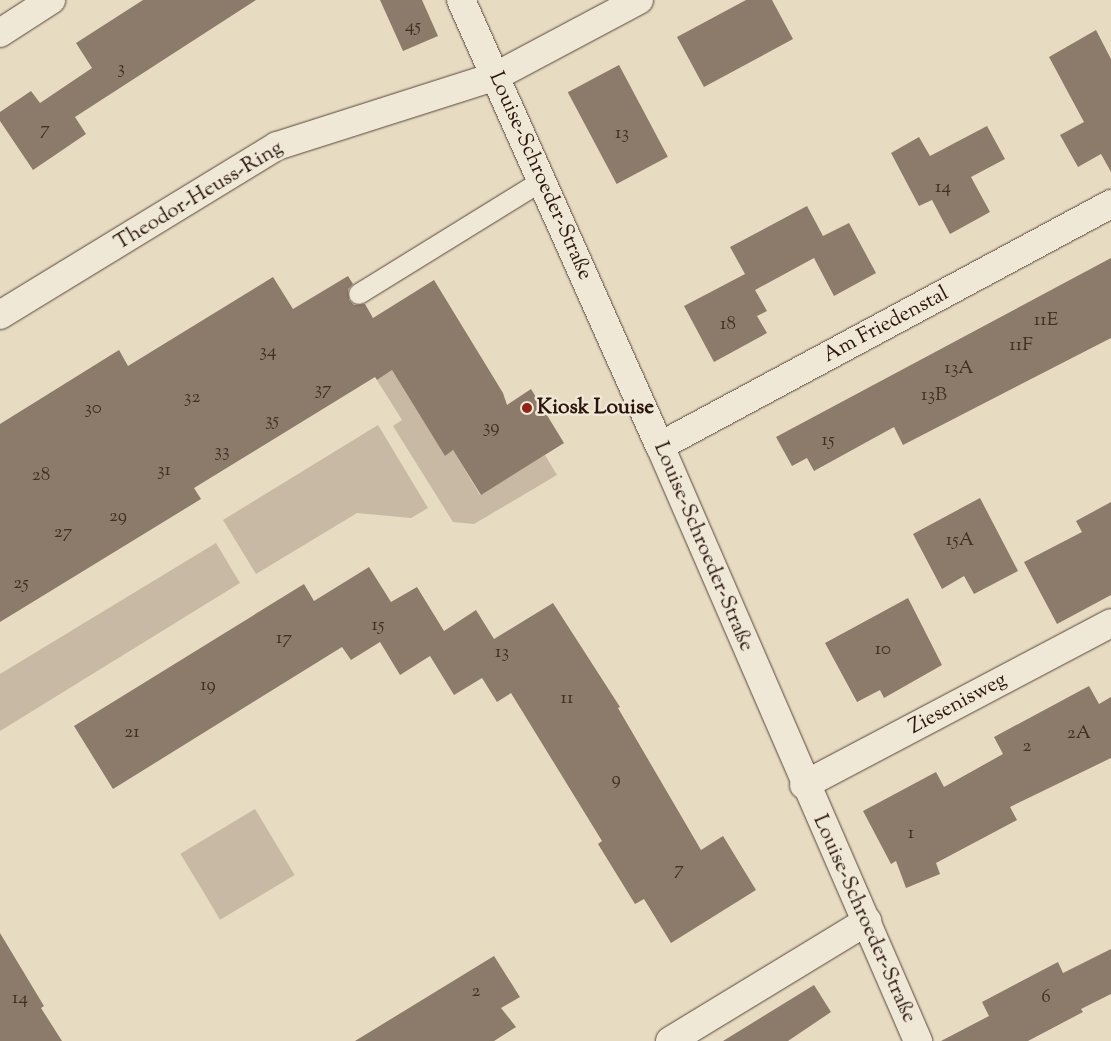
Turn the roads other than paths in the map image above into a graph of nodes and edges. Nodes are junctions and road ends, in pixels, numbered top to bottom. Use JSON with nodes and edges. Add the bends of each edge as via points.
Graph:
{"nodes":[{"id":1,"x":51,"y":0,"type":"edge"},
{"id":2,"x":460,"y":0,"type":"edge"},
{"id":3,"x":639,"y":0,"type":"edge"},
{"id":4,"x":0,"y":33,"type":"edge"},
{"id":5,"x":496,"y":76,"type":"junction"},
{"id":6,"x":542,"y":181,"type":"junction"},
{"id":7,"x":1111,"y":204,"type":"edge"},
{"id":8,"x":359,"y":294,"type":"dead end"},
{"id":9,"x":0,"y":315,"type":"edge"},
{"id":10,"x":660,"y":446,"type":"junction"},
{"id":11,"x":1111,"y":623,"type":"edge"},
{"id":12,"x":804,"y":785,"type":"junction"},
{"id":13,"x":867,"y":921,"type":"junction"},
{"id":14,"x":670,"y":1041,"type":"edge"},
{"id":15,"x":918,"y":1041,"type":"edge"}],
"edges":[{"from":1,"to":4,"type":"street"},
{"from":2,"to":5,"type":"street","name":"Louise-Schroeder-Straße"},
{"from":3,"to":5,"type":"street","name":"Theodor-Heuss-Ring"},
{"from":5,"to":6,"type":"street","name":"Louise-Schroeder-Straße"},
{"from":5,"to":9,"type":"street","name":"Theodor-Heuss-Ring","via":[[277,146]]},
{"from":6,"to":8,"type":"lane"},
{"from":6,"to":10,"type":"street","name":"Louise-Schroeder-Straße"},
{"from":7,"to":10,"type":"street","name":"Am Friedenstal"},
{"from":10,"to":12,"type":"street","name":"Louise-Schroeder-Straße"},
{"from":11,"to":12,"type":"street","name":"Ziesenisweg"},
{"from":12,"to":13,"type":"street","name":"Louise-Schroeder-Straße"},
{"from":13,"to":14,"type":"street"},
{"from":13,"to":15,"type":"street","name":"Louise-Schroeder-Straße"}]}
